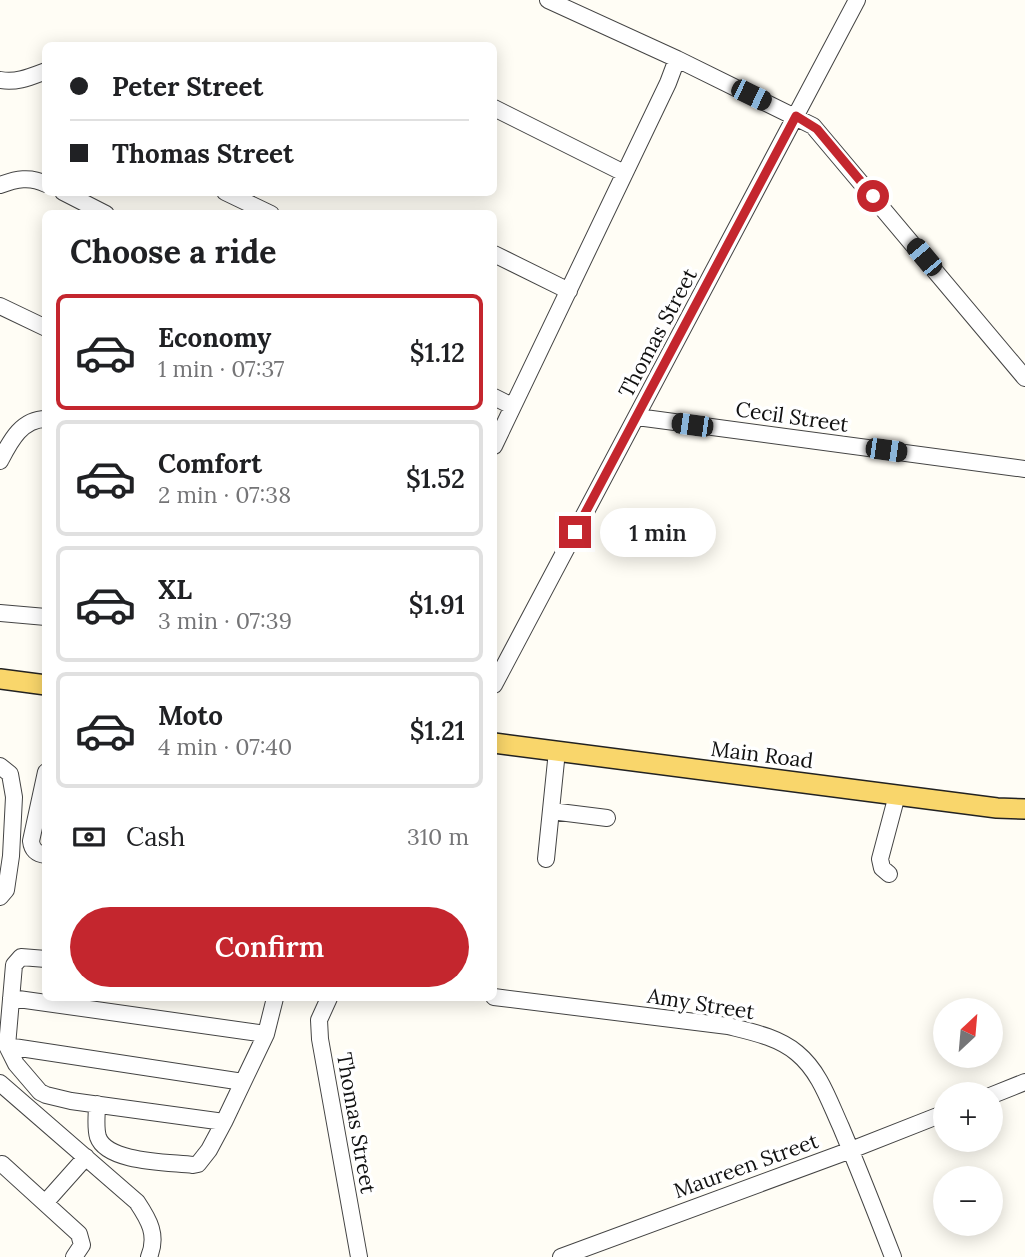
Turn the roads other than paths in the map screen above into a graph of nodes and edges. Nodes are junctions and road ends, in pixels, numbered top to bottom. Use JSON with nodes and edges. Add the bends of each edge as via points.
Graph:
{"nodes":[{"id":1,"x":548,"y":0,"type":"edge"},
{"id":2,"x":857,"y":0,"type":"edge"},
{"id":3,"x":677,"y":60,"type":"junction"},
{"id":4,"x":42,"y":73,"type":"edge"},
{"id":5,"x":0,"y":80,"type":"edge"},
{"id":6,"x":497,"y":110,"type":"edge"},
{"id":7,"x":796,"y":116,"type":"junction"},
{"id":8,"x":624,"y":173,"type":"junction"},
{"id":9,"x":42,"y":183,"type":"edge"},
{"id":10,"x":0,"y":185,"type":"edge"},
{"id":11,"x":71,"y":196,"type":"edge"},
{"id":12,"x":233,"y":196,"type":"edge"},
{"id":13,"x":98,"y":210,"type":"edge"},
{"id":14,"x":263,"y":210,"type":"edge"},
{"id":15,"x":497,"y":255,"type":"edge"},
{"id":16,"x":569,"y":291,"type":"junction"},
{"id":17,"x":0,"y":306,"type":"edge"},
{"id":18,"x":42,"y":326,"type":"edge"},
{"id":19,"x":1025,"y":378,"type":"edge"},
{"id":20,"x":497,"y":398,"type":"edge"},
{"id":21,"x":512,"y":406,"type":"junction"},
{"id":22,"x":637,"y":417,"type":"junction"},
{"id":23,"x":42,"y":419,"type":"edge"},
{"id":24,"x":497,"y":439,"type":"edge"},
{"id":25,"x":0,"y":461,"type":"edge"},
{"id":26,"x":1025,"y":469,"type":"edge"},
{"id":27,"x":0,"y":613,"type":"edge"},
{"id":28,"x":42,"y":617,"type":"edge"},
{"id":29,"x":0,"y":679,"type":"edge"},
{"id":30,"x":497,"y":679,"type":"edge"},
{"id":31,"x":42,"y":684,"type":"edge"},
{"id":32,"x":497,"y":743,"type":"edge"},
{"id":33,"x":557,"y":751,"type":"junction"},
{"id":34,"x":0,"y":766,"type":"edge"},
{"id":35,"x":897,"y":795,"type":"junction"},
{"id":36,"x":1025,"y":809,"type":"edge"},
{"id":37,"x":551,"y":811,"type":"junction"},
{"id":38,"x":7,"y":812,"type":"edge"},
{"id":39,"x":42,"y":812,"type":"edge"},
{"id":40,"x":607,"y":818,"type":"dead end"},
{"id":41,"x":42,"y":854,"type":"edge"},
{"id":42,"x":6,"y":857,"type":"edge"},
{"id":43,"x":546,"y":859,"type":"dead end"},
{"id":44,"x":889,"y":874,"type":"dead end"},
{"id":45,"x":0,"y":897,"type":"edge"},
{"id":46,"x":42,"y":959,"type":"edge"},
{"id":47,"x":497,"y":997,"type":"edge"},
{"id":48,"x":11,"y":998,"type":"junction"},
{"id":49,"x":274,"y":1001,"type":"edge"},
{"id":50,"x":328,"y":1001,"type":"edge"},
{"id":51,"x":266,"y":1034,"type":"junction"},
{"id":52,"x":7,"y":1046,"type":"junction"},
{"id":53,"x":243,"y":1082,"type":"junction"},
{"id":54,"x":1025,"y":1082,"type":"edge"},
{"id":55,"x":1,"y":1087,"type":"edge"},
{"id":56,"x":1003,"y":1091,"type":"edge"},
{"id":57,"x":97,"y":1104,"type":"junction"},
{"id":58,"x":933,"y":1118,"type":"edge"},
{"id":59,"x":224,"y":1122,"type":"junction"},
{"id":60,"x":851,"y":1150,"type":"junction"},
{"id":61,"x":86,"y":1157,"type":"junction"},
{"id":62,"x":2,"y":1164,"type":"edge"},
{"id":63,"x":45,"y":1203,"type":"junction"},
{"id":64,"x":600,"y":1250,"type":"edge"},
{"id":65,"x":74,"y":1257,"type":"edge"},
{"id":66,"x":149,"y":1257,"type":"edge"},
{"id":67,"x":359,"y":1257,"type":"edge"},
{"id":68,"x":561,"y":1257,"type":"edge"},
{"id":69,"x":892,"y":1257,"type":"edge"}],
"edges":[{"from":1,"to":3,"type":"street"},
{"from":2,"to":7,"type":"street","name":"Thomas Street"},
{"from":3,"to":7,"type":"street"},
{"from":3,"to":8,"type":"street"},
{"from":4,"to":5,"type":"street","via":[[23,80]]},
{"from":6,"to":8,"type":"street"},
{"from":7,"to":19,"type":"street","via":[[822,135]]},
{"from":7,"to":22,"type":"street","name":"Thomas Street"},
{"from":8,"to":16,"type":"street"},
{"from":9,"to":10,"type":"street","via":[[28,178]]},
{"from":11,"to":13,"type":"street"},
{"from":12,"to":14,"type":"street"},
{"from":15,"to":16,"type":"street"},
{"from":16,"to":21,"type":"street"},
{"from":17,"to":18,"type":"street"},
{"from":20,"to":21,"type":"street"},
{"from":21,"to":24,"type":"street"},
{"from":22,"to":26,"type":"street","name":"Cecil Street"},
{"from":22,"to":30,"type":"street","name":"Thomas Street"},
{"from":23,"to":25,"type":"street","via":[[22,427]]},
{"from":27,"to":28,"type":"street"},
{"from":29,"to":31,"type":"main road"},
{"from":32,"to":33,"type":"main road","name":"Main Road"},
{"from":33,"to":35,"type":"main road","name":"Main Road"},
{"from":33,"to":37,"type":"street"},
{"from":34,"to":38,"type":"street","via":[[12,781]]},
{"from":35,"to":36,"type":"main road","name":"Main Road"},
{"from":35,"to":44,"type":"street","via":[[880,859]]},
{"from":37,"to":40,"type":"street"},
{"from":37,"to":43,"type":"street"},
{"from":38,"to":42,"type":"street"},
{"from":39,"to":41,"type":"street","via":[[31,846]]},
{"from":42,"to":45,"type":"street","via":[[6,890]]},
{"from":46,"to":48,"type":"street","via":[[17,960]]},
{"from":47,"to":60,"type":"street","name":"Amy Street","via":[[728,1026],[769,1037],[785,1044],[810,1066]]},
{"from":48,"to":51,"type":"street"},
{"from":48,"to":52,"type":"street"},
{"from":49,"to":51,"type":"street"},
{"from":50,"to":67,"type":"street","name":"Thomas Street","via":[[320,1020],[320,1039]]},
{"from":51,"to":53,"type":"street"},
{"from":52,"to":53,"type":"street"},
{"from":52,"to":57,"type":"street","via":[[16,1065],[40,1092]]},
{"from":53,"to":59,"type":"street"},
{"from":54,"to":56,"type":"street"},
{"from":55,"to":61,"type":"street"},
{"from":57,"to":59,"type":"street"},
{"from":57,"to":59,"type":"street","via":[[97,1134],[103,1145],[131,1158],[198,1164]]},
{"from":58,"to":60,"type":"street","name":"Maureen Street"},
{"from":60,"to":64,"type":"street","name":"Maureen Street"},
{"from":60,"to":69,"type":"street","name":"Amy Street"},
{"from":61,"to":63,"type":"street"},
{"from":61,"to":66,"type":"street","via":[[147,1216],[153,1237]]},
{"from":62,"to":63,"type":"street"},
{"from":63,"to":65,"type":"street","via":[[79,1234],[82,1245]]},
{"from":64,"to":68,"type":"street","name":"Maureen Street"}]}
